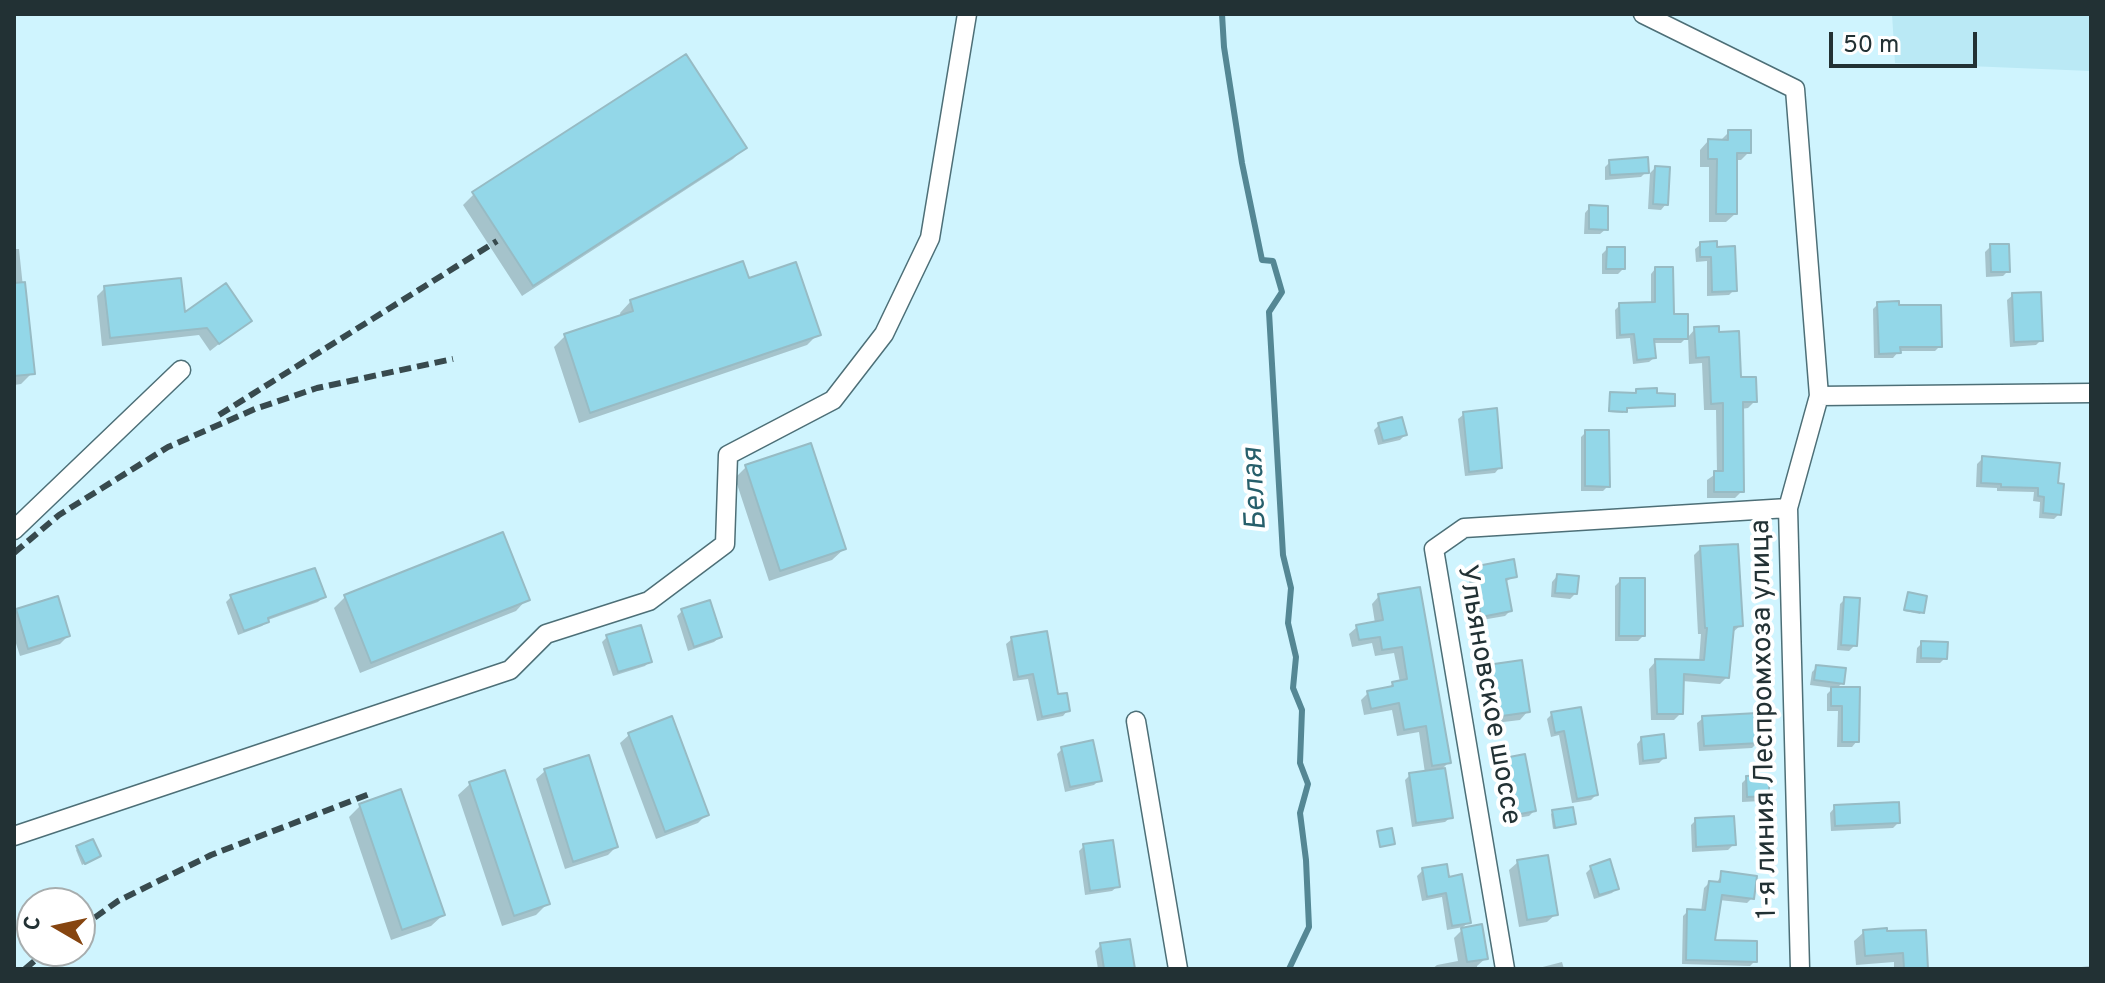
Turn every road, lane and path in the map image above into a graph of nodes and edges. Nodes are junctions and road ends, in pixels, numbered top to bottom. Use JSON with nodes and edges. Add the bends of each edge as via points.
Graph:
{"nodes":[{"id":1,"x":967,"y":14,"type":"edge"},
{"id":2,"x":1643,"y":14,"type":"edge"},
{"id":3,"x":181,"y":370,"type":"dead end"},
{"id":4,"x":2091,"y":393,"type":"edge"},
{"id":5,"x":1819,"y":396,"type":"junction"},
{"id":6,"x":1788,"y":508,"type":"junction"},
{"id":7,"x":14,"y":530,"type":"edge"},
{"id":8,"x":1136,"y":721,"type":"dead end"},
{"id":9,"x":14,"y":836,"type":"edge"},
{"id":10,"x":1178,"y":969,"type":"edge"},
{"id":11,"x":1505,"y":969,"type":"edge"},
{"id":12,"x":1800,"y":969,"type":"edge"}],
"edges":[{"from":1,"to":9,"type":"street","via":[[930,238],[884,334],[833,400],[728,455],[725,544],[649,601],[546,634],[510,670]]},
{"from":2,"to":5,"type":"street","name":"1-я линия Леспромхоза улица","via":[[1795,89]]},
{"from":3,"to":7,"type":"street"},
{"from":4,"to":5,"type":"street"},
{"from":5,"to":6,"type":"street","name":"1-я линия Леспромхоза улица"},
{"from":6,"to":11,"type":"street","name":"Ульяновское шоссе","via":[[1464,528],[1434,549]]},
{"from":6,"to":12,"type":"street","name":"1-я линия Леспромхоза улица"},
{"from":8,"to":10,"type":"street"}]}
